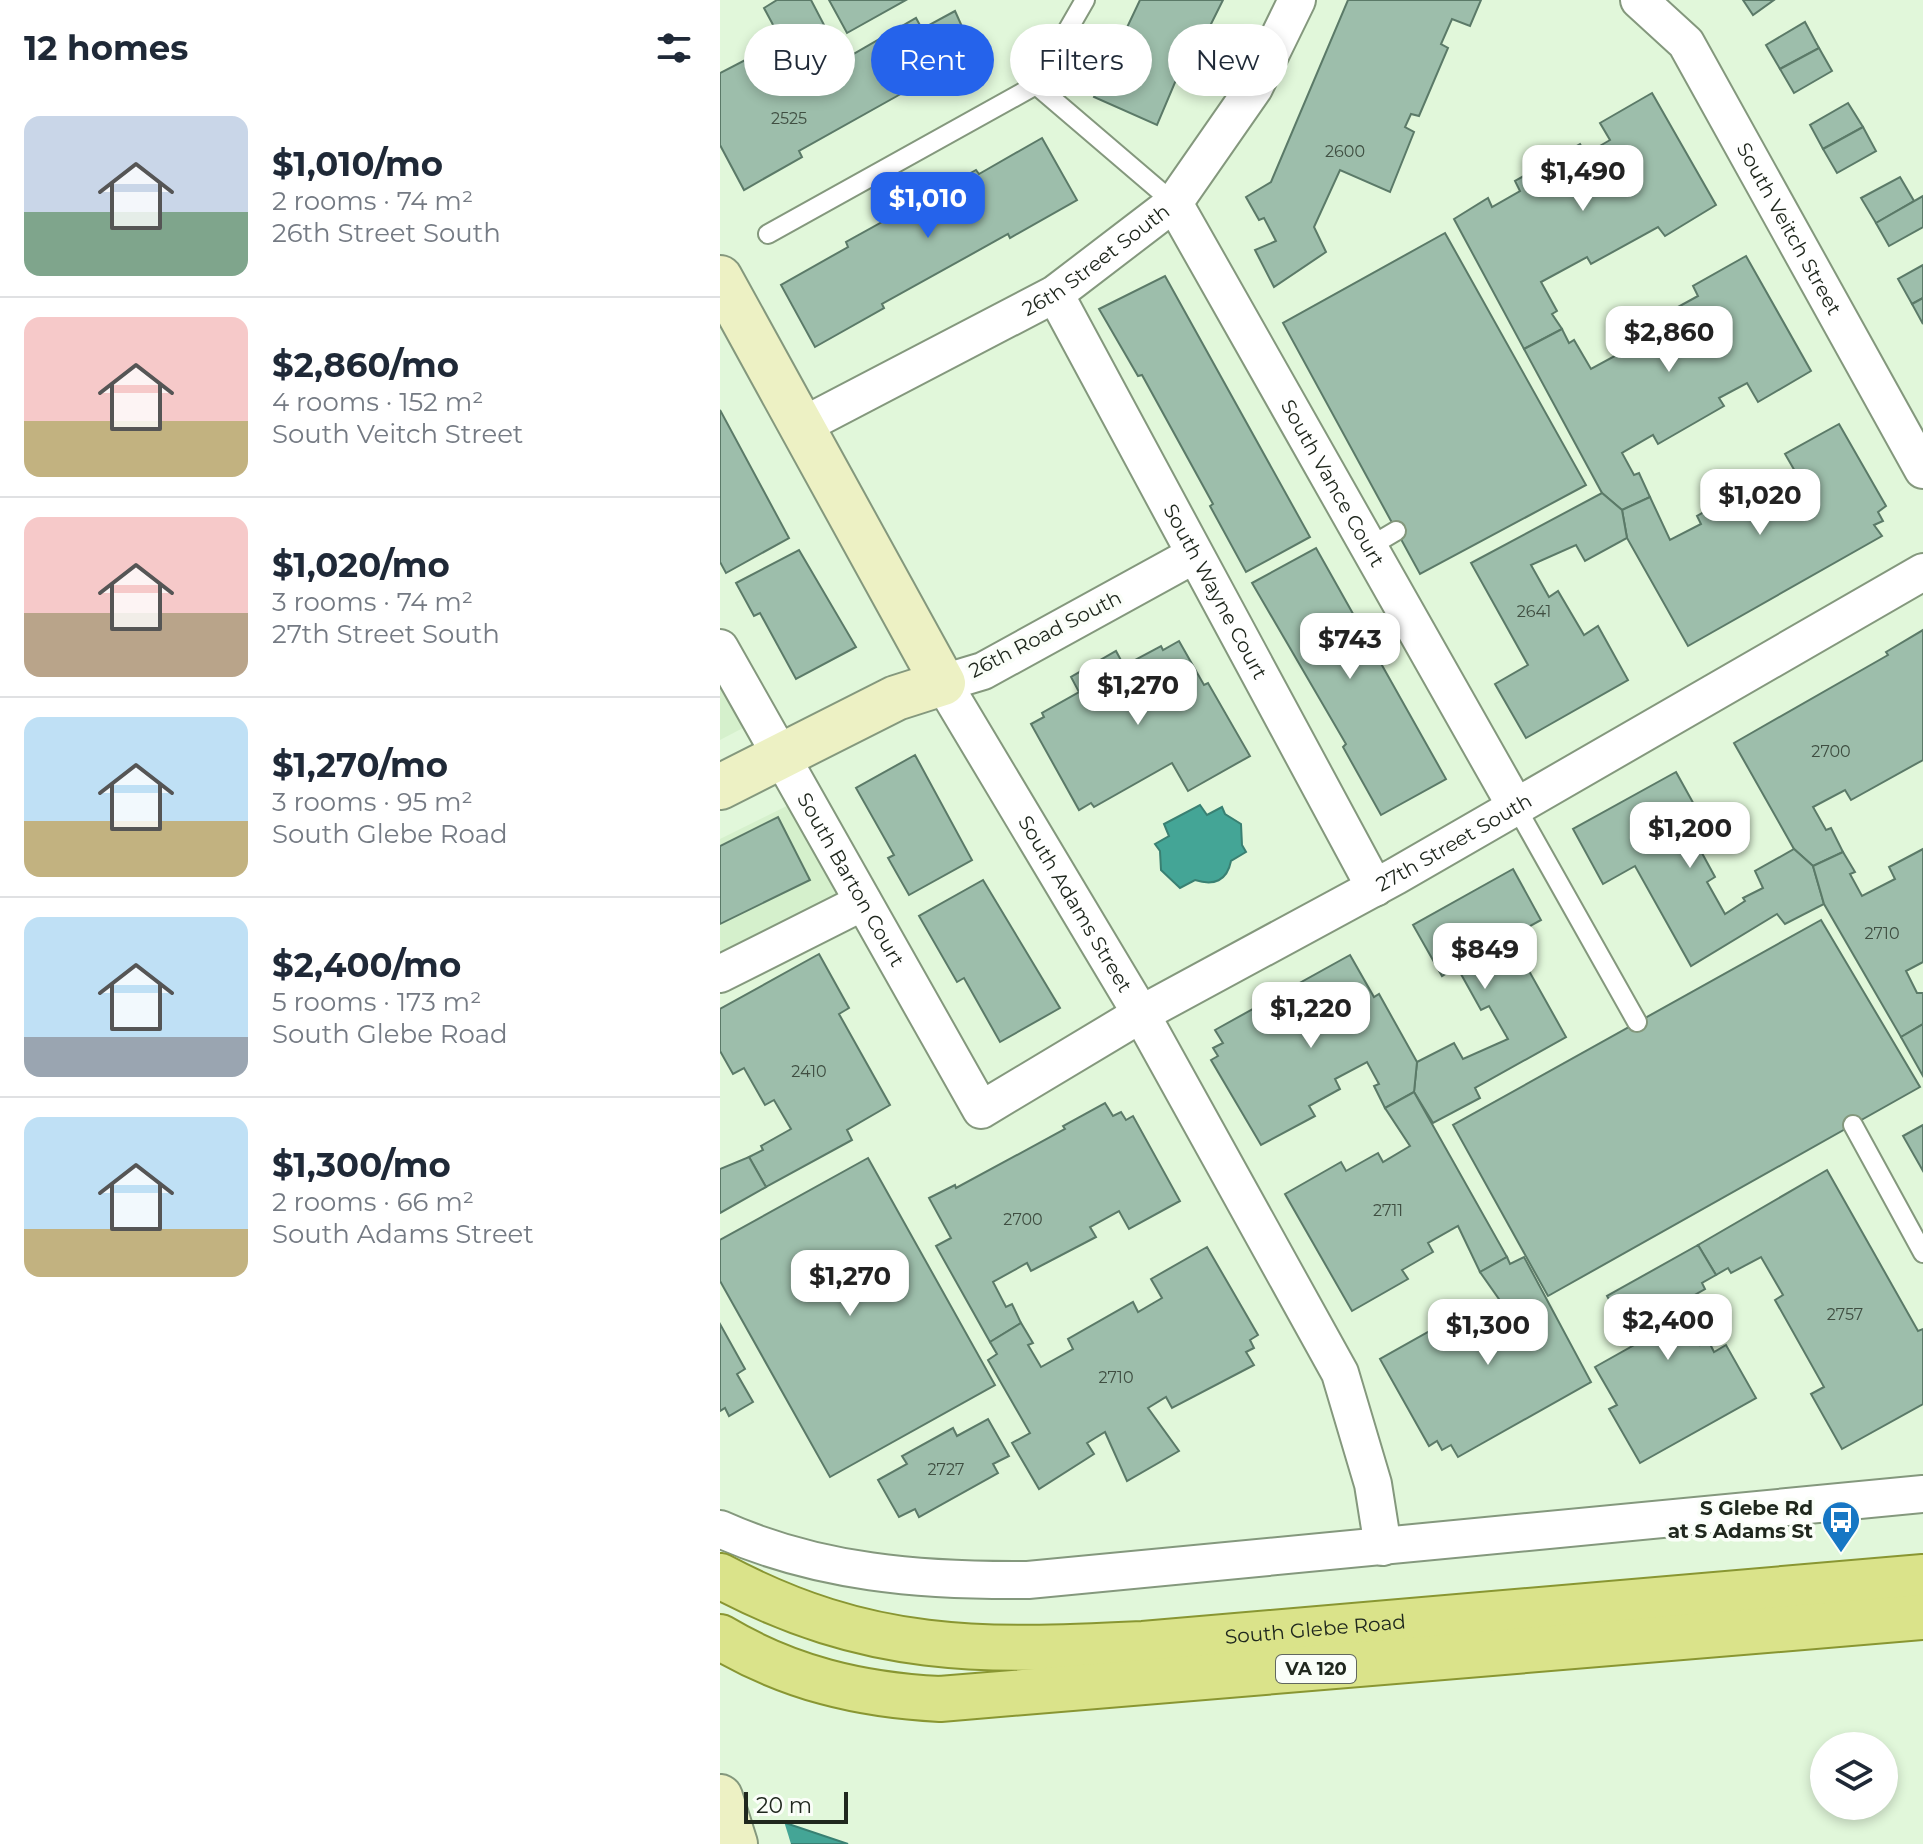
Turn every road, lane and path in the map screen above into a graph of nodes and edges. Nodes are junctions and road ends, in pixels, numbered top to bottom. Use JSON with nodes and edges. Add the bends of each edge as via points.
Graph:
{"nodes":[{"id":1,"x":1085,"y":0,"type":"edge"},
{"id":2,"x":1297,"y":0,"type":"edge"},
{"id":3,"x":1639,"y":0,"type":"edge"},
{"id":4,"x":1071,"y":24,"type":"edge"},
{"id":5,"x":1016,"y":96,"type":"edge"},
{"id":6,"x":1049,"y":96,"type":"edge"},
{"id":7,"x":1174,"y":203,"type":"junction"},
{"id":8,"x":768,"y":234,"type":"dead end"},
{"id":9,"x":720,"y":278,"type":"edge"},
{"id":10,"x":1055,"y":294,"type":"junction"},
{"id":11,"x":804,"y":425,"type":"junction"},
{"id":12,"x":1923,"y":470,"type":"edge"},
{"id":13,"x":1194,"y":555,"type":"junction"},
{"id":14,"x":1923,"y":572,"type":"edge"},
{"id":15,"x":720,"y":648,"type":"edge"},
{"id":16,"x":943,"y":683,"type":"junction"},
{"id":17,"x":782,"y":757,"type":"junction"},
{"id":18,"x":720,"y":787,"type":"edge"},
{"id":19,"x":1516,"y":807,"type":"junction"},
{"id":20,"x":1375,"y":888,"type":"junction"},
{"id":21,"x":863,"y":902,"type":"junction"},
{"id":22,"x":720,"y":974,"type":"edge"},
{"id":23,"x":1141,"y":1014,"type":"junction"},
{"id":24,"x":1637,"y":1022,"type":"dead end"},
{"id":25,"x":981,"y":1110,"type":"joint"},
{"id":26,"x":1853,"y":1125,"type":"dead end"},
{"id":27,"x":1923,"y":1253,"type":"edge"},
{"id":28,"x":1923,"y":1494,"type":"edge"},
{"id":29,"x":720,"y":1529,"type":"edge"},
{"id":30,"x":1383,"y":1547,"type":"junction"},
{"id":31,"x":720,"y":1577,"type":"edge"},
{"id":32,"x":1923,"y":1577,"type":"edge"},
{"id":33,"x":1923,"y":1617,"type":"edge"},
{"id":34,"x":720,"y":1637,"type":"edge"},
{"id":35,"x":720,"y":1797,"type":"edge"},
{"id":36,"x":735,"y":1844,"type":"edge"}],
"edges":[{"from":1,"to":4,"type":"lane"},
{"from":2,"to":7,"type":"street","name":"26th Street South","via":[[1254,88]]},
{"from":3,"to":12,"type":"street","name":"South Veitch Street","via":[[1686,43]]},
{"from":5,"to":8,"type":"lane"},
{"from":6,"to":7,"type":"lane"},
{"from":7,"to":10,"type":"street","name":"26th Street South"},
{"from":7,"to":19,"type":"street","name":"South Vance Court","via":[[1383,539]]},
{"from":9,"to":11,"type":"street","name":"South Adams Street"},
{"from":10,"to":11,"type":"street","name":"26th Street South"},
{"from":10,"to":13,"type":"street","name":"South Wayne Court"},
{"from":11,"to":16,"type":"street","name":"South Adams Street"},
{"from":13,"to":16,"type":"street","name":"26th Road South","via":[[983,671]]},
{"from":13,"to":20,"type":"street","name":"South Wayne Court"},
{"from":14,"to":19,"type":"street","name":"27th Street South"},
{"from":15,"to":17,"type":"street","name":"South Barton Court"},
{"from":16,"to":17,"type":"street","name":"26th Road South","via":[[896,698]]},
{"from":16,"to":23,"type":"street","name":"South Adams Street"},
{"from":17,"to":18,"type":"street","name":"26th Road South"},
{"from":17,"to":21,"type":"street","name":"South Barton Court"},
{"from":19,"to":20,"type":"street","name":"27th Street South"},
{"from":19,"to":24,"type":"lane"},
{"from":20,"to":23,"type":"street","name":"27th Street South"},
{"from":21,"to":22,"type":"street"},
{"from":21,"to":25,"type":"street","name":"South Barton Court"},
{"from":23,"to":25,"type":"street","name":"27th Street South"},
{"from":23,"to":30,"type":"street","name":"South Adams Street","via":[[1340,1373],[1373,1484]]},
{"from":26,"to":27,"type":"lane"},
{"from":28,"to":30,"type":"street"},
{"from":29,"to":30,"type":"street","via":[[770,1549],[861,1572],[951,1581],[1028,1580]]},
{"from":31,"to":32,"type":"main road","name":"South Glebe Road","number":"VA 120","via":[[779,1605],[863,1633],[913,1643],[1019,1650],[1143,1644]]},
{"from":33,"to":34,"type":"main road","name":"South Glebe Road","number":"VA 120","via":[[940,1699],[843,1688],[758,1659]]},
{"from":35,"to":36,"type":"street"}]}
